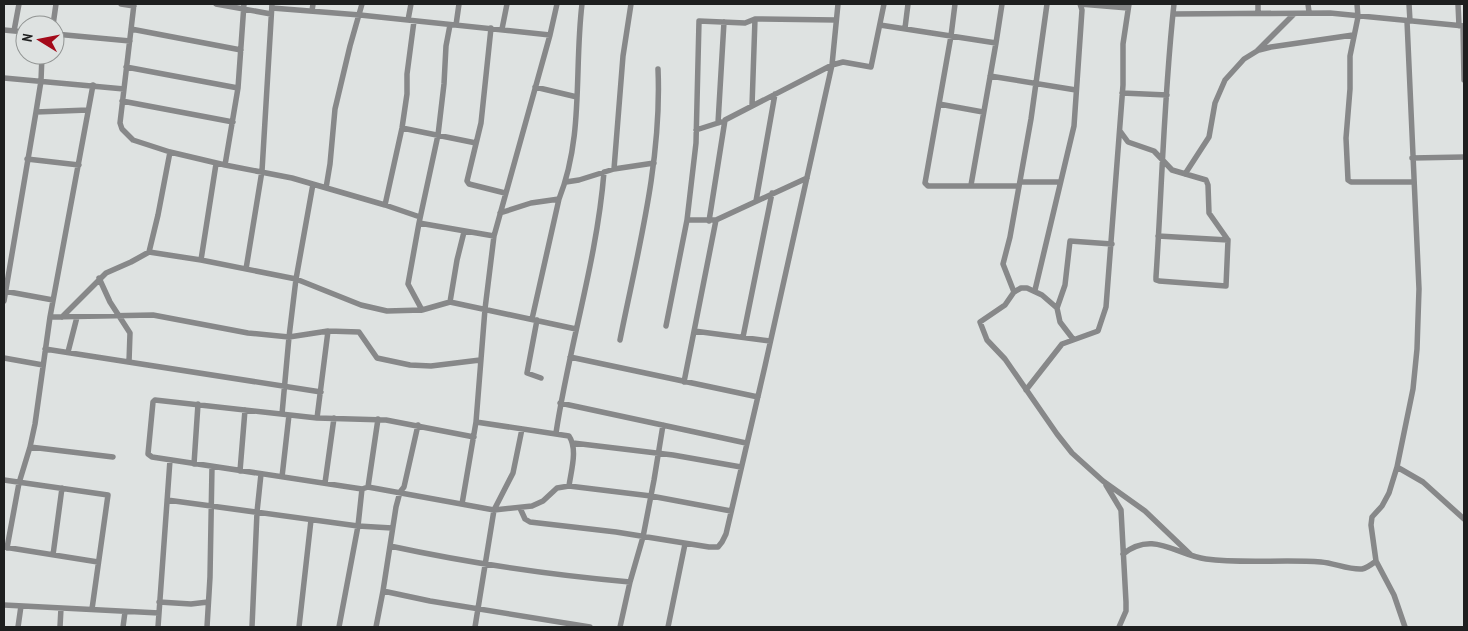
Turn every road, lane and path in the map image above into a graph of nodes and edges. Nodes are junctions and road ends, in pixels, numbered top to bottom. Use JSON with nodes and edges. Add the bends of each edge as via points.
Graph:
{"nodes":[{"id":1,"x":19,"y":4,"type":"edge"},
{"id":2,"x":121,"y":4,"type":"edge"},
{"id":3,"x":216,"y":4,"type":"edge"},
{"id":4,"x":313,"y":4,"type":"edge"},
{"id":5,"x":362,"y":4,"type":"edge"},
{"id":6,"x":410,"y":4,"type":"edge"},
{"id":7,"x":460,"y":4,"type":"edge"},
{"id":8,"x":506,"y":4,"type":"edge"},
{"id":9,"x":557,"y":4,"type":"edge"},
{"id":10,"x":582,"y":4,"type":"edge"},
{"id":11,"x":630,"y":4,"type":"edge"},
{"id":12,"x":838,"y":4,"type":"edge"},
{"id":13,"x":884,"y":4,"type":"edge"},
{"id":14,"x":908,"y":4,"type":"edge"},
{"id":15,"x":955,"y":4,"type":"edge"},
{"id":16,"x":1002,"y":4,"type":"edge"},
{"id":17,"x":1047,"y":4,"type":"edge"},
{"id":18,"x":1080,"y":4,"type":"edge"},
{"id":19,"x":1174,"y":4,"type":"edge"},
{"id":20,"x":1258,"y":4,"type":"edge"},
{"id":21,"x":1308,"y":4,"type":"edge"},
{"id":22,"x":1357,"y":4,"type":"edge"},
{"id":23,"x":1409,"y":4,"type":"edge"},
{"id":24,"x":1458,"y":4,"type":"edge"},
{"id":25,"x":134,"y":5,"type":"edge"},
{"id":26,"x":244,"y":6,"type":"edge"},
{"id":27,"x":1128,"y":6,"type":"edge"},
{"id":28,"x":271,"y":8,"type":"edge"},
{"id":29,"x":312,"y":11,"type":"junction"},
{"id":30,"x":1309,"y":12,"type":"junction"},
{"id":31,"x":1258,"y":13,"type":"junction"},
{"id":32,"x":1173,"y":14,"type":"junction"},
{"id":33,"x":1294,"y":14,"type":"junction"},
{"id":34,"x":360,"y":15,"type":"junction"},
{"id":35,"x":1358,"y":17,"type":"junction"},
{"id":36,"x":756,"y":19,"type":"junction"},
{"id":37,"x":836,"y":20,"type":"junction"},
{"id":38,"x":411,"y":21,"type":"junction"},
{"id":39,"x":1408,"y":21,"type":"junction"},
{"id":40,"x":724,"y":22,"type":"junction"},
{"id":41,"x":453,"y":25,"type":"junction"},
{"id":42,"x":880,"y":25,"type":"junction"},
{"id":43,"x":1462,"y":26,"type":"edge"},
{"id":44,"x":491,"y":28,"type":"junction"},
{"id":45,"x":905,"y":28,"type":"junction"},
{"id":46,"x":131,"y":29,"type":"junction"},
{"id":47,"x":502,"y":29,"type":"junction"},
{"id":48,"x":4,"y":30,"type":"edge"},
{"id":49,"x":14,"y":31,"type":"joint"},
{"id":50,"x":65,"y":35,"type":"edge"},
{"id":51,"x":550,"y":35,"type":"junction"},
{"id":52,"x":1353,"y":35,"type":"junction"},
{"id":53,"x":951,"y":36,"type":"junction"},
{"id":54,"x":130,"y":41,"type":"junction"},
{"id":55,"x":996,"y":43,"type":"junction"},
{"id":56,"x":241,"y":50,"type":"junction"},
{"id":57,"x":1257,"y":51,"type":"junction"},
{"id":58,"x":42,"y":65,"type":"edge"},
{"id":59,"x":832,"y":66,"type":"junction"},
{"id":60,"x":126,"y":67,"type":"junction"},
{"id":61,"x":658,"y":69,"type":"dead end"},
{"id":62,"x":990,"y":76,"type":"junction"},
{"id":63,"x":4,"y":78,"type":"edge"},
{"id":64,"x":1464,"y":80,"type":"edge"},
{"id":65,"x":41,"y":81,"type":"junction"},
{"id":66,"x":1037,"y":84,"type":"junction"},
{"id":67,"x":93,"y":85,"type":"junction"},
{"id":68,"x":535,"y":87,"type":"junction"},
{"id":69,"x":238,"y":88,"type":"junction"},
{"id":70,"x":124,"y":89,"type":"junction"},
{"id":71,"x":1076,"y":90,"type":"junction"},
{"id":72,"x":1122,"y":93,"type":"junction"},
{"id":73,"x":775,"y":94,"type":"junction"},
{"id":74,"x":1167,"y":95,"type":"junction"},
{"id":75,"x":577,"y":98,"type":"junction"},
{"id":76,"x":122,"y":101,"type":"junction"},
{"id":77,"x":938,"y":104,"type":"junction"},
{"id":78,"x":752,"y":106,"type":"junction"},
{"id":79,"x":88,"y":110,"type":"junction"},
{"id":80,"x":36,"y":112,"type":"junction"},
{"id":81,"x":984,"y":112,"type":"junction"},
{"id":82,"x":725,"y":120,"type":"junction"},
{"id":83,"x":233,"y":122,"type":"junction"},
{"id":84,"x":718,"y":123,"type":"junction"},
{"id":85,"x":402,"y":128,"type":"junction"},
{"id":86,"x":696,"y":130,"type":"junction"},
{"id":87,"x":1120,"y":131,"type":"junction"},
{"id":88,"x":438,"y":135,"type":"junction"},
{"id":89,"x":476,"y":143,"type":"junction"},
{"id":90,"x":170,"y":152,"type":"junction"},
{"id":91,"x":1464,"y":156,"type":"edge"},
{"id":92,"x":1412,"y":158,"type":"junction"},
{"id":93,"x":27,"y":159,"type":"junction"},
{"id":94,"x":1163,"y":162,"type":"junction"},
{"id":95,"x":654,"y":163,"type":"junction"},
{"id":96,"x":216,"y":164,"type":"junction"},
{"id":97,"x":79,"y":165,"type":"junction"},
{"id":98,"x":225,"y":165,"type":"junction"},
{"id":99,"x":614,"y":169,"type":"junction"},
{"id":100,"x":262,"y":171,"type":"junction"},
{"id":101,"x":604,"y":172,"type":"junction"},
{"id":102,"x":1185,"y":174,"type":"junction"},
{"id":103,"x":807,"y":178,"type":"junction"},
{"id":104,"x":566,"y":182,"type":"junction"},
{"id":105,"x":1060,"y":182,"type":"junction"},
{"id":106,"x":1413,"y":182,"type":"junction"},
{"id":107,"x":313,"y":184,"type":"junction"},
{"id":108,"x":1019,"y":184,"type":"junction"},
{"id":109,"x":971,"y":185,"type":"junction"},
{"id":110,"x":326,"y":188,"type":"junction"},
{"id":111,"x":505,"y":193,"type":"junction"},
{"id":112,"x":772,"y":193,"type":"junction"},
{"id":113,"x":559,"y":199,"type":"junction"},
{"id":114,"x":756,"y":201,"type":"junction"},
{"id":115,"x":384,"y":205,"type":"junction"},
{"id":116,"x":500,"y":213,"type":"junction"},
{"id":117,"x":419,"y":220,"type":"junction"},
{"id":118,"x":687,"y":220,"type":"junction"},
{"id":119,"x":716,"y":220,"type":"junction"},
{"id":120,"x":708,"y":221,"type":"junction"},
{"id":121,"x":464,"y":232,"type":"junction"},
{"id":122,"x":494,"y":236,"type":"junction"},
{"id":123,"x":1158,"y":236,"type":"junction"},
{"id":124,"x":1228,"y":240,"type":"junction"},
{"id":125,"x":1112,"y":244,"type":"junction"},
{"id":126,"x":148,"y":252,"type":"junction"},
{"id":127,"x":201,"y":260,"type":"junction"},
{"id":128,"x":246,"y":269,"type":"junction"},
{"id":129,"x":99,"y":278,"type":"junction"},
{"id":130,"x":296,"y":279,"type":"junction"},
{"id":131,"x":1035,"y":290,"type":"junction"},
{"id":132,"x":5,"y":291,"type":"edge"},
{"id":133,"x":1014,"y":292,"type":"junction"},
{"id":134,"x":53,"y":300,"type":"junction"},
{"id":135,"x":4,"y":301,"type":"edge"},
{"id":136,"x":450,"y":302,"type":"junction"},
{"id":137,"x":1057,"y":308,"type":"junction"},
{"id":138,"x":485,"y":309,"type":"junction"},
{"id":139,"x":422,"y":310,"type":"junction"},
{"id":140,"x":118,"y":315,"type":"junction"},
{"id":141,"x":50,"y":317,"type":"junction"},
{"id":142,"x":62,"y":317,"type":"junction"},
{"id":143,"x":78,"y":317,"type":"junction"},
{"id":144,"x":535,"y":320,"type":"junction"},
{"id":145,"x":666,"y":326,"type":"dead end"},
{"id":146,"x":576,"y":329,"type":"junction"},
{"id":147,"x":328,"y":331,"type":"junction"},
{"id":148,"x":694,"y":331,"type":"junction"},
{"id":149,"x":289,"y":337,"type":"junction"},
{"id":150,"x":743,"y":337,"type":"junction"},
{"id":151,"x":1073,"y":339,"type":"junction"},
{"id":152,"x":620,"y":340,"type":"dead end"},
{"id":153,"x":770,"y":341,"type":"junction"},
{"id":154,"x":45,"y":349,"type":"junction"},
{"id":155,"x":68,"y":352,"type":"junction"},
{"id":156,"x":570,"y":357,"type":"junction"},
{"id":157,"x":4,"y":358,"type":"edge"},
{"id":158,"x":480,"y":360,"type":"junction"},
{"id":159,"x":129,"y":362,"type":"junction"},
{"id":160,"x":43,"y":365,"type":"junction"},
{"id":161,"x":541,"y":378,"type":"dead end"},
{"id":162,"x":684,"y":382,"type":"junction"},
{"id":163,"x":286,"y":387,"type":"junction"},
{"id":164,"x":1026,"y":390,"type":"junction"},
{"id":165,"x":321,"y":392,"type":"junction"},
{"id":166,"x":758,"y":397,"type":"junction"},
{"id":167,"x":560,"y":403,"type":"junction"},
{"id":168,"x":198,"y":404,"type":"junction"},
{"id":169,"x":245,"y":410,"type":"junction"},
{"id":170,"x":286,"y":414,"type":"junction"},
{"id":171,"x":318,"y":418,"type":"junction"},
{"id":172,"x":334,"y":418,"type":"junction"},
{"id":173,"x":378,"y":420,"type":"junction"},
{"id":174,"x":476,"y":422,"type":"junction"},
{"id":175,"x":418,"y":425,"type":"junction"},
{"id":176,"x":663,"y":425,"type":"junction"},
{"id":177,"x":522,"y":429,"type":"junction"},
{"id":178,"x":556,"y":433,"type":"junction"},
{"id":179,"x":474,"y":437,"type":"junction"},
{"id":180,"x":573,"y":443,"type":"junction"},
{"id":181,"x":746,"y":443,"type":"junction"},
{"id":182,"x":30,"y":447,"type":"junction"},
{"id":183,"x":658,"y":453,"type":"junction"},
{"id":184,"x":114,"y":457,"type":"dead end"},
{"id":185,"x":170,"y":460,"type":"junction"},
{"id":186,"x":194,"y":464,"type":"junction"},
{"id":187,"x":212,"y":467,"type":"junction"},
{"id":188,"x":741,"y":467,"type":"junction"},
{"id":189,"x":1397,"y":467,"type":"junction"},
{"id":190,"x":240,"y":471,"type":"junction"},
{"id":191,"x":261,"y":474,"type":"junction"},
{"id":192,"x":282,"y":477,"type":"junction"},
{"id":193,"x":4,"y":480,"type":"edge"},
{"id":194,"x":1103,"y":481,"type":"junction"},
{"id":195,"x":19,"y":483,"type":"junction"},
{"id":196,"x":326,"y":483,"type":"junction"},
{"id":197,"x":569,"y":486,"type":"junction"},
{"id":198,"x":62,"y":488,"type":"junction"},
{"id":199,"x":365,"y":488,"type":"junction"},
{"id":200,"x":400,"y":492,"type":"junction"},
{"id":201,"x":651,"y":496,"type":"junction"},
{"id":202,"x":167,"y":500,"type":"junction"},
{"id":203,"x":462,"y":504,"type":"junction"},
{"id":204,"x":210,"y":506,"type":"junction"},
{"id":205,"x":520,"y":508,"type":"junction"},
{"id":206,"x":494,"y":510,"type":"junction"},
{"id":207,"x":731,"y":511,"type":"junction"},
{"id":208,"x":257,"y":512,"type":"junction"},
{"id":209,"x":311,"y":520,"type":"junction"},
{"id":210,"x":1464,"y":520,"type":"edge"},
{"id":211,"x":358,"y":526,"type":"junction"},
{"id":212,"x":392,"y":528,"type":"junction"},
{"id":213,"x":643,"y":537,"type":"junction"},
{"id":214,"x":684,"y":544,"type":"junction"},
{"id":215,"x":390,"y":546,"type":"junction"},
{"id":216,"x":5,"y":548,"type":"edge"},
{"id":217,"x":1123,"y":554,"type":"junction"},
{"id":218,"x":1191,"y":554,"type":"junction"},
{"id":219,"x":53,"y":555,"type":"junction"},
{"id":220,"x":98,"y":562,"type":"junction"},
{"id":221,"x":1376,"y":562,"type":"junction"},
{"id":222,"x":485,"y":564,"type":"junction"},
{"id":223,"x":630,"y":582,"type":"junction"},
{"id":224,"x":383,"y":591,"type":"junction"},
{"id":225,"x":159,"y":602,"type":"junction"},
{"id":226,"x":208,"y":602,"type":"junction"},
{"id":227,"x":4,"y":605,"type":"edge"},
{"id":228,"x":21,"y":606,"type":"junction"},
{"id":229,"x":61,"y":608,"type":"junction"},
{"id":230,"x":92,"y":609,"type":"junction"},
{"id":231,"x":479,"y":609,"type":"junction"},
{"id":232,"x":125,"y":612,"type":"junction"},
{"id":233,"x":159,"y":612,"type":"junction"},
{"id":234,"x":18,"y":627,"type":"edge"},
{"id":235,"x":60,"y":627,"type":"edge"},
{"id":236,"x":123,"y":627,"type":"edge"},
{"id":237,"x":158,"y":627,"type":"edge"},
{"id":238,"x":207,"y":627,"type":"edge"},
{"id":239,"x":252,"y":627,"type":"edge"},
{"id":240,"x":299,"y":627,"type":"edge"},
{"id":241,"x":339,"y":627,"type":"edge"},
{"id":242,"x":376,"y":627,"type":"edge"},
{"id":243,"x":475,"y":627,"type":"edge"},
{"id":244,"x":590,"y":627,"type":"edge"},
{"id":245,"x":620,"y":627,"type":"edge"},
{"id":246,"x":668,"y":627,"type":"edge"},
{"id":247,"x":1119,"y":627,"type":"edge"},
{"id":248,"x":1405,"y":627,"type":"edge"}],
"edges":[{"from":1,"to":49,"type":"street"},
{"from":2,"to":25,"type":"street"},
{"from":3,"to":26,"type":"street"},
{"from":4,"to":29,"type":"street"},
{"from":5,"to":34,"type":"street"},
{"from":6,"to":38,"type":"street"},
{"from":7,"to":41,"type":"street"},
{"from":8,"to":47,"type":"street"},
{"from":9,"to":51,"type":"street"},
{"from":10,"to":75,"type":"street"},
{"from":11,"to":99,"type":"street"},
{"from":12,"to":37,"type":"street"},
{"from":13,"to":42,"type":"street"},
{"from":14,"to":45,"type":"street"},
{"from":15,"to":53,"type":"street"},
{"from":16,"to":55,"type":"street"},
{"from":17,"to":66,"type":"street"},
{"from":18,"to":27,"type":"street"},
{"from":18,"to":71,"type":"street"},
{"from":19,"to":32,"type":"street"},
{"from":20,"to":31,"type":"street"},
{"from":21,"to":30,"type":"street"},
{"from":22,"to":35,"type":"street"},
{"from":23,"to":39,"type":"street"},
{"from":24,"to":43,"type":"street"},
{"from":25,"to":46,"type":"street"},
{"from":26,"to":28,"type":"street"},
{"from":26,"to":56,"type":"street"},
{"from":27,"to":72,"type":"street"},
{"from":28,"to":29,"type":"street"},
{"from":28,"to":100,"type":"street"},
{"from":29,"to":34,"type":"street"},
{"from":30,"to":33,"type":"street"},
{"from":30,"to":35,"type":"street"},
{"from":31,"to":32,"type":"street"},
{"from":31,"to":33,"type":"street"},
{"from":32,"to":74,"type":"street"},
{"from":33,"to":57,"type":"street"},
{"from":34,"to":38,"type":"street"},
{"from":34,"to":110,"type":"street","via":[[335,109]]},
{"from":35,"to":39,"type":"street"},
{"from":35,"to":52,"type":"street"},
{"from":36,"to":37,"type":"street"},
{"from":36,"to":40,"type":"street"},
{"from":36,"to":78,"type":"street"},
{"from":37,"to":59,"type":"street"},
{"from":38,"to":41,"type":"street"},
{"from":38,"to":85,"type":"street"},
{"from":39,"to":43,"type":"street"},
{"from":39,"to":92,"type":"street"},
{"from":40,"to":84,"type":"street"},
{"from":40,"to":86,"type":"street","via":[[702,21],[698,24]]},
{"from":41,"to":44,"type":"street"},
{"from":41,"to":88,"type":"street"},
{"from":42,"to":45,"type":"street"},
{"from":42,"to":59,"type":"street","via":[[871,66],[843,62]]},
{"from":43,"to":64,"type":"street"},
{"from":44,"to":47,"type":"street"},
{"from":44,"to":89,"type":"street"},
{"from":45,"to":53,"type":"street"},
{"from":46,"to":54,"type":"street"},
{"from":46,"to":56,"type":"street"},
{"from":47,"to":51,"type":"street"},
{"from":48,"to":49,"type":"street"},
{"from":50,"to":54,"type":"street"},
{"from":51,"to":68,"type":"street"},
{"from":52,"to":57,"type":"street"},
{"from":52,"to":106,"type":"street","via":[[1346,138],[1348,180]]},
{"from":53,"to":55,"type":"street"},
{"from":53,"to":77,"type":"street"},
{"from":54,"to":60,"type":"street"},
{"from":55,"to":62,"type":"street"},
{"from":56,"to":69,"type":"street"},
{"from":57,"to":102,"type":"street","via":[[1244,59],[1225,80],[1216,98],[1209,137]]},
{"from":58,"to":65,"type":"street"},
{"from":59,"to":73,"type":"street"},
{"from":59,"to":103,"type":"street"},
{"from":60,"to":69,"type":"street"},
{"from":60,"to":70,"type":"street"},
{"from":61,"to":95,"type":"street"},
{"from":62,"to":66,"type":"street"},
{"from":62,"to":81,"type":"street"},
{"from":63,"to":65,"type":"street"},
{"from":65,"to":67,"type":"street"},
{"from":65,"to":80,"type":"street"},
{"from":66,"to":71,"type":"street"},
{"from":66,"to":108,"type":"street"},
{"from":67,"to":70,"type":"street"},
{"from":67,"to":79,"type":"street"},
{"from":68,"to":75,"type":"street"},
{"from":68,"to":111,"type":"street"},
{"from":69,"to":83,"type":"street"},
{"from":70,"to":76,"type":"street"},
{"from":71,"to":105,"type":"street","via":[[1074,126]]},
{"from":72,"to":74,"type":"street"},
{"from":72,"to":87,"type":"street"},
{"from":73,"to":78,"type":"street"},
{"from":73,"to":114,"type":"street"},
{"from":74,"to":94,"type":"street"},
{"from":75,"to":104,"type":"street","via":[[574,145]]},
{"from":76,"to":83,"type":"street"},
{"from":76,"to":90,"type":"street","via":[[120,123],[127,135]]},
{"from":77,"to":81,"type":"street"},
{"from":77,"to":109,"type":"street","via":[[924,183],[928,186]]},
{"from":78,"to":82,"type":"street"},
{"from":79,"to":80,"type":"street"},
{"from":79,"to":97,"type":"street"},
{"from":80,"to":93,"type":"street"},
{"from":81,"to":109,"type":"street"},
{"from":82,"to":84,"type":"street"},
{"from":82,"to":120,"type":"street"},
{"from":83,"to":98,"type":"street"},
{"from":84,"to":86,"type":"street"},
{"from":85,"to":88,"type":"street"},
{"from":85,"to":115,"type":"street"},
{"from":86,"to":118,"type":"street"},
{"from":87,"to":94,"type":"street","via":[[1128,142],[1150,149]]},
{"from":87,"to":125,"type":"street"},
{"from":88,"to":89,"type":"street"},
{"from":88,"to":117,"type":"street"},
{"from":89,"to":111,"type":"street","via":[[467,183]]},
{"from":90,"to":96,"type":"street"},
{"from":90,"to":126,"type":"street"},
{"from":91,"to":92,"type":"street"},
{"from":92,"to":106,"type":"street"},
{"from":93,"to":97,"type":"street"},
{"from":93,"to":132,"type":"street"},
{"from":94,"to":102,"type":"street","via":[[1172,170]]},
{"from":94,"to":123,"type":"street"},
{"from":95,"to":99,"type":"street"},
{"from":95,"to":152,"type":"street"},
{"from":96,"to":98,"type":"street"},
{"from":96,"to":127,"type":"street"},
{"from":97,"to":134,"type":"street"},
{"from":98,"to":100,"type":"street"},
{"from":99,"to":101,"type":"street"},
{"from":100,"to":107,"type":"street"},
{"from":100,"to":128,"type":"street"},
{"from":101,"to":104,"type":"street"},
{"from":101,"to":146,"type":"street","via":[[596,236]]},
{"from":102,"to":124,"type":"street","via":[[1206,180],[1209,213]]},
{"from":103,"to":112,"type":"street"},
{"from":103,"to":153,"type":"street"},
{"from":104,"to":113,"type":"street"},
{"from":105,"to":108,"type":"street"},
{"from":105,"to":131,"type":"street"},
{"from":106,"to":189,"type":"street","via":[[1419,289],[1417,349],[1413,389]]},
{"from":107,"to":110,"type":"street"},
{"from":107,"to":130,"type":"street"},
{"from":108,"to":109,"type":"street"},
{"from":108,"to":133,"type":"street","via":[[1003,264]]},
{"from":110,"to":115,"type":"street"},
{"from":111,"to":116,"type":"street"},
{"from":112,"to":114,"type":"street"},
{"from":112,"to":150,"type":"street"},
{"from":113,"to":116,"type":"street","via":[[531,203]]},
{"from":113,"to":144,"type":"street"},
{"from":114,"to":119,"type":"street"},
{"from":115,"to":117,"type":"street"},
{"from":116,"to":122,"type":"street"},
{"from":117,"to":121,"type":"street"},
{"from":117,"to":139,"type":"street","via":[[408,284]]},
{"from":118,"to":120,"type":"street"},
{"from":118,"to":145,"type":"street"},
{"from":119,"to":120,"type":"street"},
{"from":119,"to":148,"type":"street"},
{"from":121,"to":122,"type":"street"},
{"from":121,"to":136,"type":"street"},
{"from":122,"to":138,"type":"street"},
{"from":123,"to":124,"type":"street"},
{"from":123,"to":124,"type":"street","via":[[1156,280],[1223,286],[1227,284]]},
{"from":125,"to":137,"type":"street","via":[[1070,242],[1066,285]]},
{"from":125,"to":151,"type":"street","via":[[1106,307],[1098,330]]},
{"from":126,"to":127,"type":"street"},
{"from":126,"to":129,"type":"street"},
{"from":127,"to":128,"type":"street"},
{"from":128,"to":130,"type":"street"},
{"from":129,"to":140,"type":"street"},
{"from":129,"to":142,"type":"street"},
{"from":130,"to":139,"type":"street","via":[[388,311]]},
{"from":130,"to":149,"type":"street"},
{"from":131,"to":133,"type":"street","via":[[1021,288]]},
{"from":131,"to":137,"type":"street"},
{"from":132,"to":134,"type":"street"},
{"from":132,"to":135,"type":"street"},
{"from":133,"to":164,"type":"street","via":[[1005,305],[982,320],[980,325],[987,340],[1006,359]]},
{"from":134,"to":141,"type":"street"},
{"from":136,"to":138,"type":"street"},
{"from":136,"to":139,"type":"street"},
{"from":137,"to":151,"type":"street","via":[[1060,322]]},
{"from":138,"to":144,"type":"street"},
{"from":138,"to":158,"type":"street"},
{"from":140,"to":143,"type":"street"},
{"from":140,"to":149,"type":"street","via":[[153,315],[248,333]]},
{"from":140,"to":159,"type":"street","via":[[130,333]]},
{"from":141,"to":142,"type":"street"},
{"from":141,"to":154,"type":"street"},
{"from":142,"to":143,"type":"street"},
{"from":143,"to":155,"type":"street"},
{"from":144,"to":146,"type":"street"},
{"from":144,"to":161,"type":"street","via":[[527,373]]},
{"from":146,"to":156,"type":"street"},
{"from":147,"to":149,"type":"street"},
{"from":147,"to":158,"type":"street","via":[[359,332],[378,358],[410,365]]},
{"from":147,"to":165,"type":"street"},
{"from":148,"to":150,"type":"street"},
{"from":148,"to":162,"type":"street"},
{"from":149,"to":163,"type":"street"},
{"from":150,"to":153,"type":"street"},
{"from":151,"to":164,"type":"street","via":[[1060,346]]},
{"from":153,"to":166,"type":"street"},
{"from":154,"to":155,"type":"street"},
{"from":154,"to":160,"type":"street"},
{"from":155,"to":159,"type":"street"},
{"from":156,"to":162,"type":"street"},
{"from":156,"to":167,"type":"street"},
{"from":157,"to":160,"type":"street"},
{"from":158,"to":174,"type":"street"},
{"from":159,"to":163,"type":"street"},
{"from":160,"to":182,"type":"street"},
{"from":162,"to":166,"type":"street"},
{"from":163,"to":165,"type":"street"},
{"from":163,"to":170,"type":"street"},
{"from":164,"to":194,"type":"street","via":[[1072,453]]},
{"from":165,"to":171,"type":"street"},
{"from":166,"to":181,"type":"street"},
{"from":167,"to":176,"type":"street"},
{"from":167,"to":178,"type":"street"},
{"from":168,"to":169,"type":"street"},
{"from":168,"to":185,"type":"street","via":[[153,402],[148,454],[152,458]]},
{"from":168,"to":186,"type":"street"},
{"from":169,"to":170,"type":"street"},
{"from":169,"to":190,"type":"street"},
{"from":170,"to":171,"type":"street"},
{"from":170,"to":192,"type":"street"},
{"from":171,"to":172,"type":"street"},
{"from":172,"to":173,"type":"street"},
{"from":172,"to":196,"type":"street"},
{"from":173,"to":175,"type":"street"},
{"from":173,"to":199,"type":"street"},
{"from":174,"to":177,"type":"street"},
{"from":174,"to":179,"type":"street"},
{"from":175,"to":179,"type":"street"},
{"from":175,"to":200,"type":"street","via":[[406,482]]},
{"from":176,"to":181,"type":"street"},
{"from":176,"to":183,"type":"street"},
{"from":177,"to":178,"type":"street"},
{"from":177,"to":206,"type":"street","via":[[512,473]]},
{"from":178,"to":180,"type":"street","via":[[569,436]]},
{"from":179,"to":203,"type":"street"},
{"from":180,"to":183,"type":"street"},
{"from":180,"to":197,"type":"street"},
{"from":181,"to":188,"type":"street"},
{"from":182,"to":184,"type":"street"},
{"from":182,"to":195,"type":"street"},
{"from":183,"to":188,"type":"street"},
{"from":183,"to":201,"type":"street"},
{"from":185,"to":186,"type":"street"},
{"from":185,"to":202,"type":"street"},
{"from":186,"to":187,"type":"street"},
{"from":187,"to":190,"type":"street"},
{"from":187,"to":204,"type":"street"},
{"from":188,"to":207,"type":"street"},
{"from":189,"to":210,"type":"street","via":[[1423,482]]},
{"from":189,"to":221,"type":"street","via":[[1382,506],[1372,517]]},
{"from":190,"to":191,"type":"street"},
{"from":191,"to":192,"type":"street"},
{"from":191,"to":208,"type":"street"},
{"from":192,"to":196,"type":"street"},
{"from":193,"to":195,"type":"street"},
{"from":194,"to":217,"type":"street","via":[[1121,510]]},
{"from":194,"to":218,"type":"street","via":[[1145,511]]},
{"from":195,"to":198,"type":"street"},
{"from":195,"to":216,"type":"street"},
{"from":196,"to":199,"type":"street"},
{"from":197,"to":201,"type":"street"},
{"from":197,"to":205,"type":"street","via":[[557,488],[539,504]]},
{"from":198,"to":219,"type":"street"},
{"from":198,"to":220,"type":"street","via":[[108,495]]},
{"from":199,"to":200,"type":"street"},
{"from":199,"to":211,"type":"street"},
{"from":200,"to":203,"type":"street"},
{"from":200,"to":212,"type":"street"},
{"from":201,"to":207,"type":"street"},
{"from":201,"to":213,"type":"street"},
{"from":202,"to":204,"type":"street"},
{"from":202,"to":225,"type":"street"},
{"from":203,"to":206,"type":"street"},
{"from":204,"to":208,"type":"street"},
{"from":204,"to":226,"type":"street"},
{"from":205,"to":206,"type":"street"},
{"from":205,"to":213,"type":"street","via":[[530,522]]},
{"from":206,"to":222,"type":"street"},
{"from":207,"to":214,"type":"street","via":[[726,534],[718,547]]},
{"from":208,"to":209,"type":"street"},
{"from":208,"to":239,"type":"street"},
{"from":209,"to":211,"type":"street"},
{"from":209,"to":240,"type":"street"},
{"from":211,"to":212,"type":"street"},
{"from":211,"to":241,"type":"street"},
{"from":212,"to":215,"type":"street"},
{"from":213,"to":214,"type":"street"},
{"from":213,"to":223,"type":"street"},
{"from":214,"to":246,"type":"street"},
{"from":215,"to":222,"type":"street"},
{"from":215,"to":224,"type":"street"},
{"from":216,"to":219,"type":"street"},
{"from":217,"to":218,"type":"street","via":[[1140,544],[1154,544]]},
{"from":217,"to":247,"type":"street","via":[[1126,611]]},
{"from":218,"to":221,"type":"street","via":[[1204,559],[1237,562],[1323,562],[1361,569]]},
{"from":219,"to":220,"type":"street"},
{"from":220,"to":230,"type":"street"},
{"from":221,"to":248,"type":"street","via":[[1394,595]]},
{"from":222,"to":223,"type":"street"},
{"from":222,"to":231,"type":"street"},
{"from":223,"to":245,"type":"street"},
{"from":224,"to":231,"type":"street"},
{"from":224,"to":242,"type":"street"},
{"from":225,"to":226,"type":"street"},
{"from":225,"to":233,"type":"street"},
{"from":226,"to":238,"type":"street"},
{"from":227,"to":228,"type":"street"},
{"from":228,"to":229,"type":"street"},
{"from":228,"to":234,"type":"street"},
{"from":229,"to":230,"type":"street"},
{"from":229,"to":235,"type":"street"},
{"from":230,"to":232,"type":"street"},
{"from":231,"to":243,"type":"street"},
{"from":231,"to":244,"type":"street"},
{"from":232,"to":233,"type":"street"},
{"from":232,"to":236,"type":"street"},
{"from":233,"to":237,"type":"street"}]}
